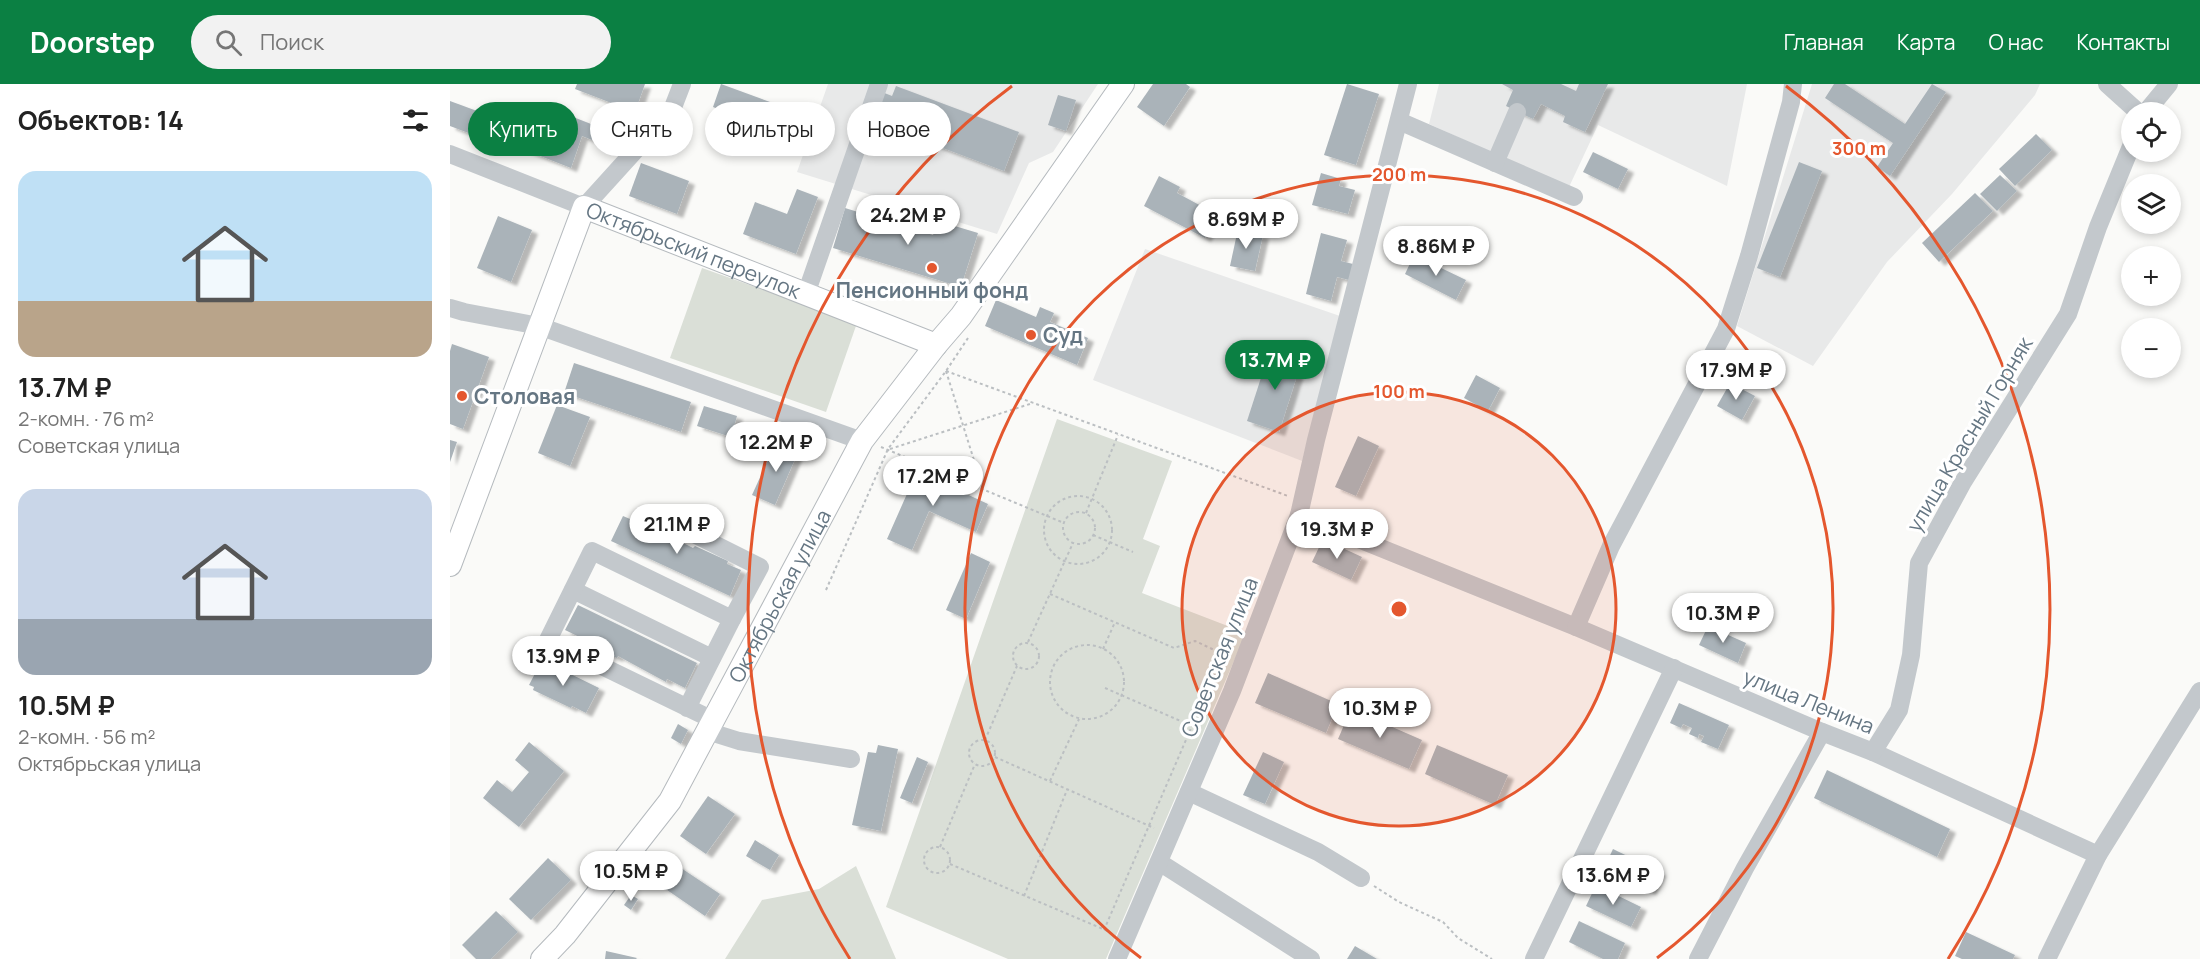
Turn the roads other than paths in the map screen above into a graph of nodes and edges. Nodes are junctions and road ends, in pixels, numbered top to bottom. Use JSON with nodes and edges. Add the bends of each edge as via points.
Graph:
{"nodes":[{"id":1,"x":682,"y":84,"type":"edge"},
{"id":2,"x":879,"y":84,"type":"edge"},
{"id":3,"x":1124,"y":84,"type":"edge"},
{"id":4,"x":1408,"y":84,"type":"edge"},
{"id":5,"x":1793,"y":84,"type":"edge"},
{"id":6,"x":2107,"y":84,"type":"edge"},
{"id":7,"x":2169,"y":84,"type":"edge"},
{"id":8,"x":2127,"y":102,"type":"edge"},
{"id":9,"x":2154,"y":102,"type":"edge"},
{"id":10,"x":1518,"y":112,"type":"dead end"},
{"id":11,"x":1398,"y":121,"type":"junction"},
{"id":12,"x":450,"y":154,"type":"edge"},
{"id":13,"x":2125,"y":162,"type":"edge"},
{"id":14,"x":1495,"y":163,"type":"junction"},
{"id":15,"x":1575,"y":197,"type":"dead end"},
{"id":16,"x":584,"y":207,"type":"junction"},
{"id":17,"x":806,"y":294,"type":"junction"},
{"id":18,"x":450,"y":308,"type":"edge"},
{"id":19,"x":539,"y":326,"type":"junction"},
{"id":20,"x":936,"y":345,"type":"junction"},
{"id":21,"x":862,"y":441,"type":"junction"},
{"id":22,"x":1300,"y":508,"type":"junction"},
{"id":23,"x":682,"y":528,"type":"dead end"},
{"id":24,"x":450,"y":565,"type":"edge"},
{"id":25,"x":573,"y":590,"type":"junction"},
{"id":26,"x":732,"y":619,"type":"junction"},
{"id":27,"x":1576,"y":627,"type":"junction"},
{"id":28,"x":712,"y":658,"type":"junction"},
{"id":29,"x":1674,"y":668,"type":"junction"},
{"id":30,"x":2200,"y":691,"type":"edge"},
{"id":31,"x":687,"y":708,"type":"junction"},
{"id":32,"x":710,"y":726,"type":"junction"},
{"id":33,"x":1822,"y":732,"type":"junction"},
{"id":34,"x":1873,"y":752,"type":"junction"},
{"id":35,"x":851,"y":759,"type":"dead end"},
{"id":36,"x":1189,"y":792,"type":"junction"},
{"id":37,"x":2097,"y":855,"type":"junction"},
{"id":38,"x":1159,"y":862,"type":"junction"},
{"id":39,"x":1361,"y":878,"type":"road end"},
{"id":40,"x":542,"y":959,"type":"edge"},
{"id":41,"x":1117,"y":959,"type":"edge"},
{"id":42,"x":1311,"y":959,"type":"edge"},
{"id":43,"x":1534,"y":959,"type":"edge"},
{"id":44,"x":1698,"y":959,"type":"edge"},
{"id":45,"x":2047,"y":959,"type":"edge"}],
"edges":[{"from":1,"to":16,"type":"street","via":[[672,110]]},
{"from":2,"to":17,"type":"street"},
{"from":3,"to":20,"type":"main road","name":"Октябрьская улица","via":[[961,316]]},
{"from":4,"to":11,"type":"street","name":"Советская улица"},
{"from":5,"to":27,"type":"street","via":[[1726,329],[1611,546]]},
{"from":6,"to":8,"type":"street"},
{"from":7,"to":9,"type":"street"},
{"from":10,"to":14,"type":"street"},
{"from":11,"to":14,"type":"street"},
{"from":11,"to":22,"type":"street","name":"Советская улица"},
{"from":12,"to":16,"type":"street","name":"Октябрьский переулок"},
{"from":13,"to":34,"type":"street","name":"улица Красный Горняк","via":[[2068,314],[1963,482],[1919,563],[1911,655],[1899,710]]},
{"from":14,"to":15,"type":"street"},
{"from":16,"to":17,"type":"main road","name":"Октябрьский переулок"},
{"from":16,"to":19,"type":"main road"},
{"from":17,"to":20,"type":"main road","name":"Октябрьский переулок"},
{"from":18,"to":19,"type":"street"},
{"from":19,"to":21,"type":"street"},
{"from":19,"to":24,"type":"main road"},
{"from":20,"to":21,"type":"main road","name":"Октябрьская улица"},
{"from":21,"to":32,"type":"main road","name":"Октябрьская улица"},
{"from":22,"to":27,"type":"street","name":"улица Ленина"},
{"from":22,"to":36,"type":"street","name":"Советская улица","via":[[1232,691]]},
{"from":23,"to":26,"type":"street","via":[[760,567]]},
{"from":25,"to":26,"type":"street","via":[[592,551]]},
{"from":25,"to":28,"type":"street"},
{"from":25,"to":31,"type":"street","via":[[548,640]]},
{"from":26,"to":28,"type":"street"},
{"from":27,"to":29,"type":"street","name":"улица Ленина"},
{"from":28,"to":31,"type":"street"},
{"from":29,"to":33,"type":"street","name":"улица Ленина"},
{"from":29,"to":43,"type":"street"},
{"from":30,"to":37,"type":"street"},
{"from":31,"to":32,"type":"street"},
{"from":32,"to":35,"type":"street","via":[[739,741]]},
{"from":32,"to":40,"type":"main road","name":"Октябрьская улица","via":[[670,801]]},
{"from":33,"to":34,"type":"street","name":"улица Ленина"},
{"from":33,"to":44,"type":"street"},
{"from":34,"to":37,"type":"street","name":"улица Ленина"},
{"from":36,"to":38,"type":"street","name":"Советская улица"},
{"from":36,"to":39,"type":"street","via":[[1318,852]]},
{"from":37,"to":45,"type":"street"},
{"from":38,"to":41,"type":"street","name":"Советская улица"},
{"from":38,"to":42,"type":"street"}]}
